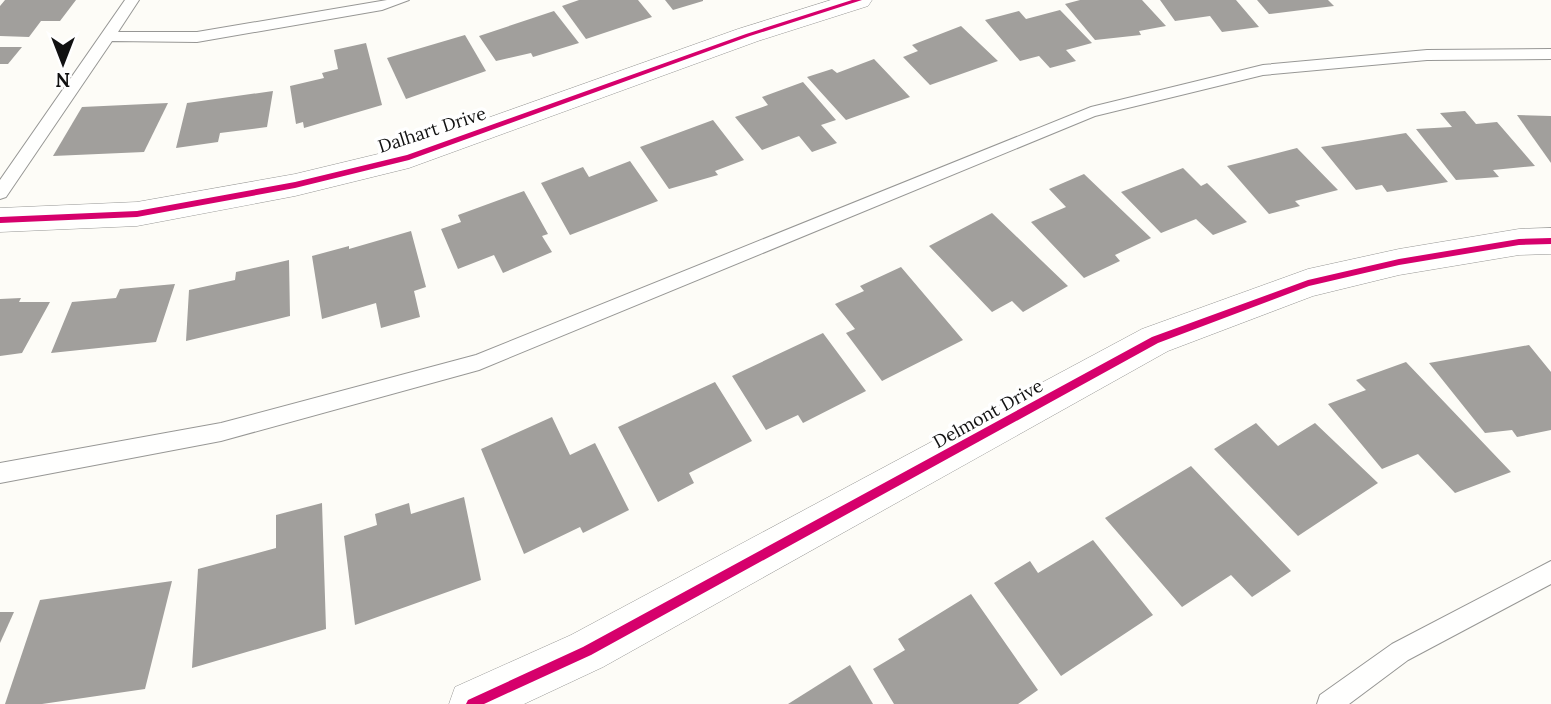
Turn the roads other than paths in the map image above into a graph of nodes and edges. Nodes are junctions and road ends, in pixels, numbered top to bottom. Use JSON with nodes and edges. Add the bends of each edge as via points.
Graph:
{"nodes":[{"id":1,"x":132,"y":0,"type":"edge"},
{"id":2,"x":402,"y":0,"type":"edge"},
{"id":3,"x":859,"y":0,"type":"edge"},
{"id":4,"x":106,"y":36,"type":"junction"},
{"id":5,"x":1551,"y":54,"type":"edge"},
{"id":6,"x":0,"y":193,"type":"edge"},
{"id":7,"x":0,"y":220,"type":"edge"},
{"id":8,"x":1551,"y":241,"type":"edge"},
{"id":9,"x":0,"y":473,"type":"edge"},
{"id":10,"x":1551,"y":572,"type":"edge"},
{"id":11,"x":472,"y":704,"type":"edge"},
{"id":12,"x":1329,"y":704,"type":"edge"}],
"edges":[{"from":1,"to":4,"type":"lane"},
{"from":2,"to":4,"type":"lane","via":[[197,37]]},
{"from":3,"to":7,"type":"street","name":"Dalhart Drive","via":[[396,160],[295,185],[137,214]]},
{"from":4,"to":6,"type":"lane"},
{"from":5,"to":9,"type":"lane","via":[[1427,55],[1263,70],[1091,112],[479,362],[221,432]]},
{"from":8,"to":11,"type":"street","name":"Delmont Drive","via":[[1399,262],[1308,283],[1155,340],[587,651]]},
{"from":10,"to":12,"type":"lane","via":[[1400,652]]}]}
